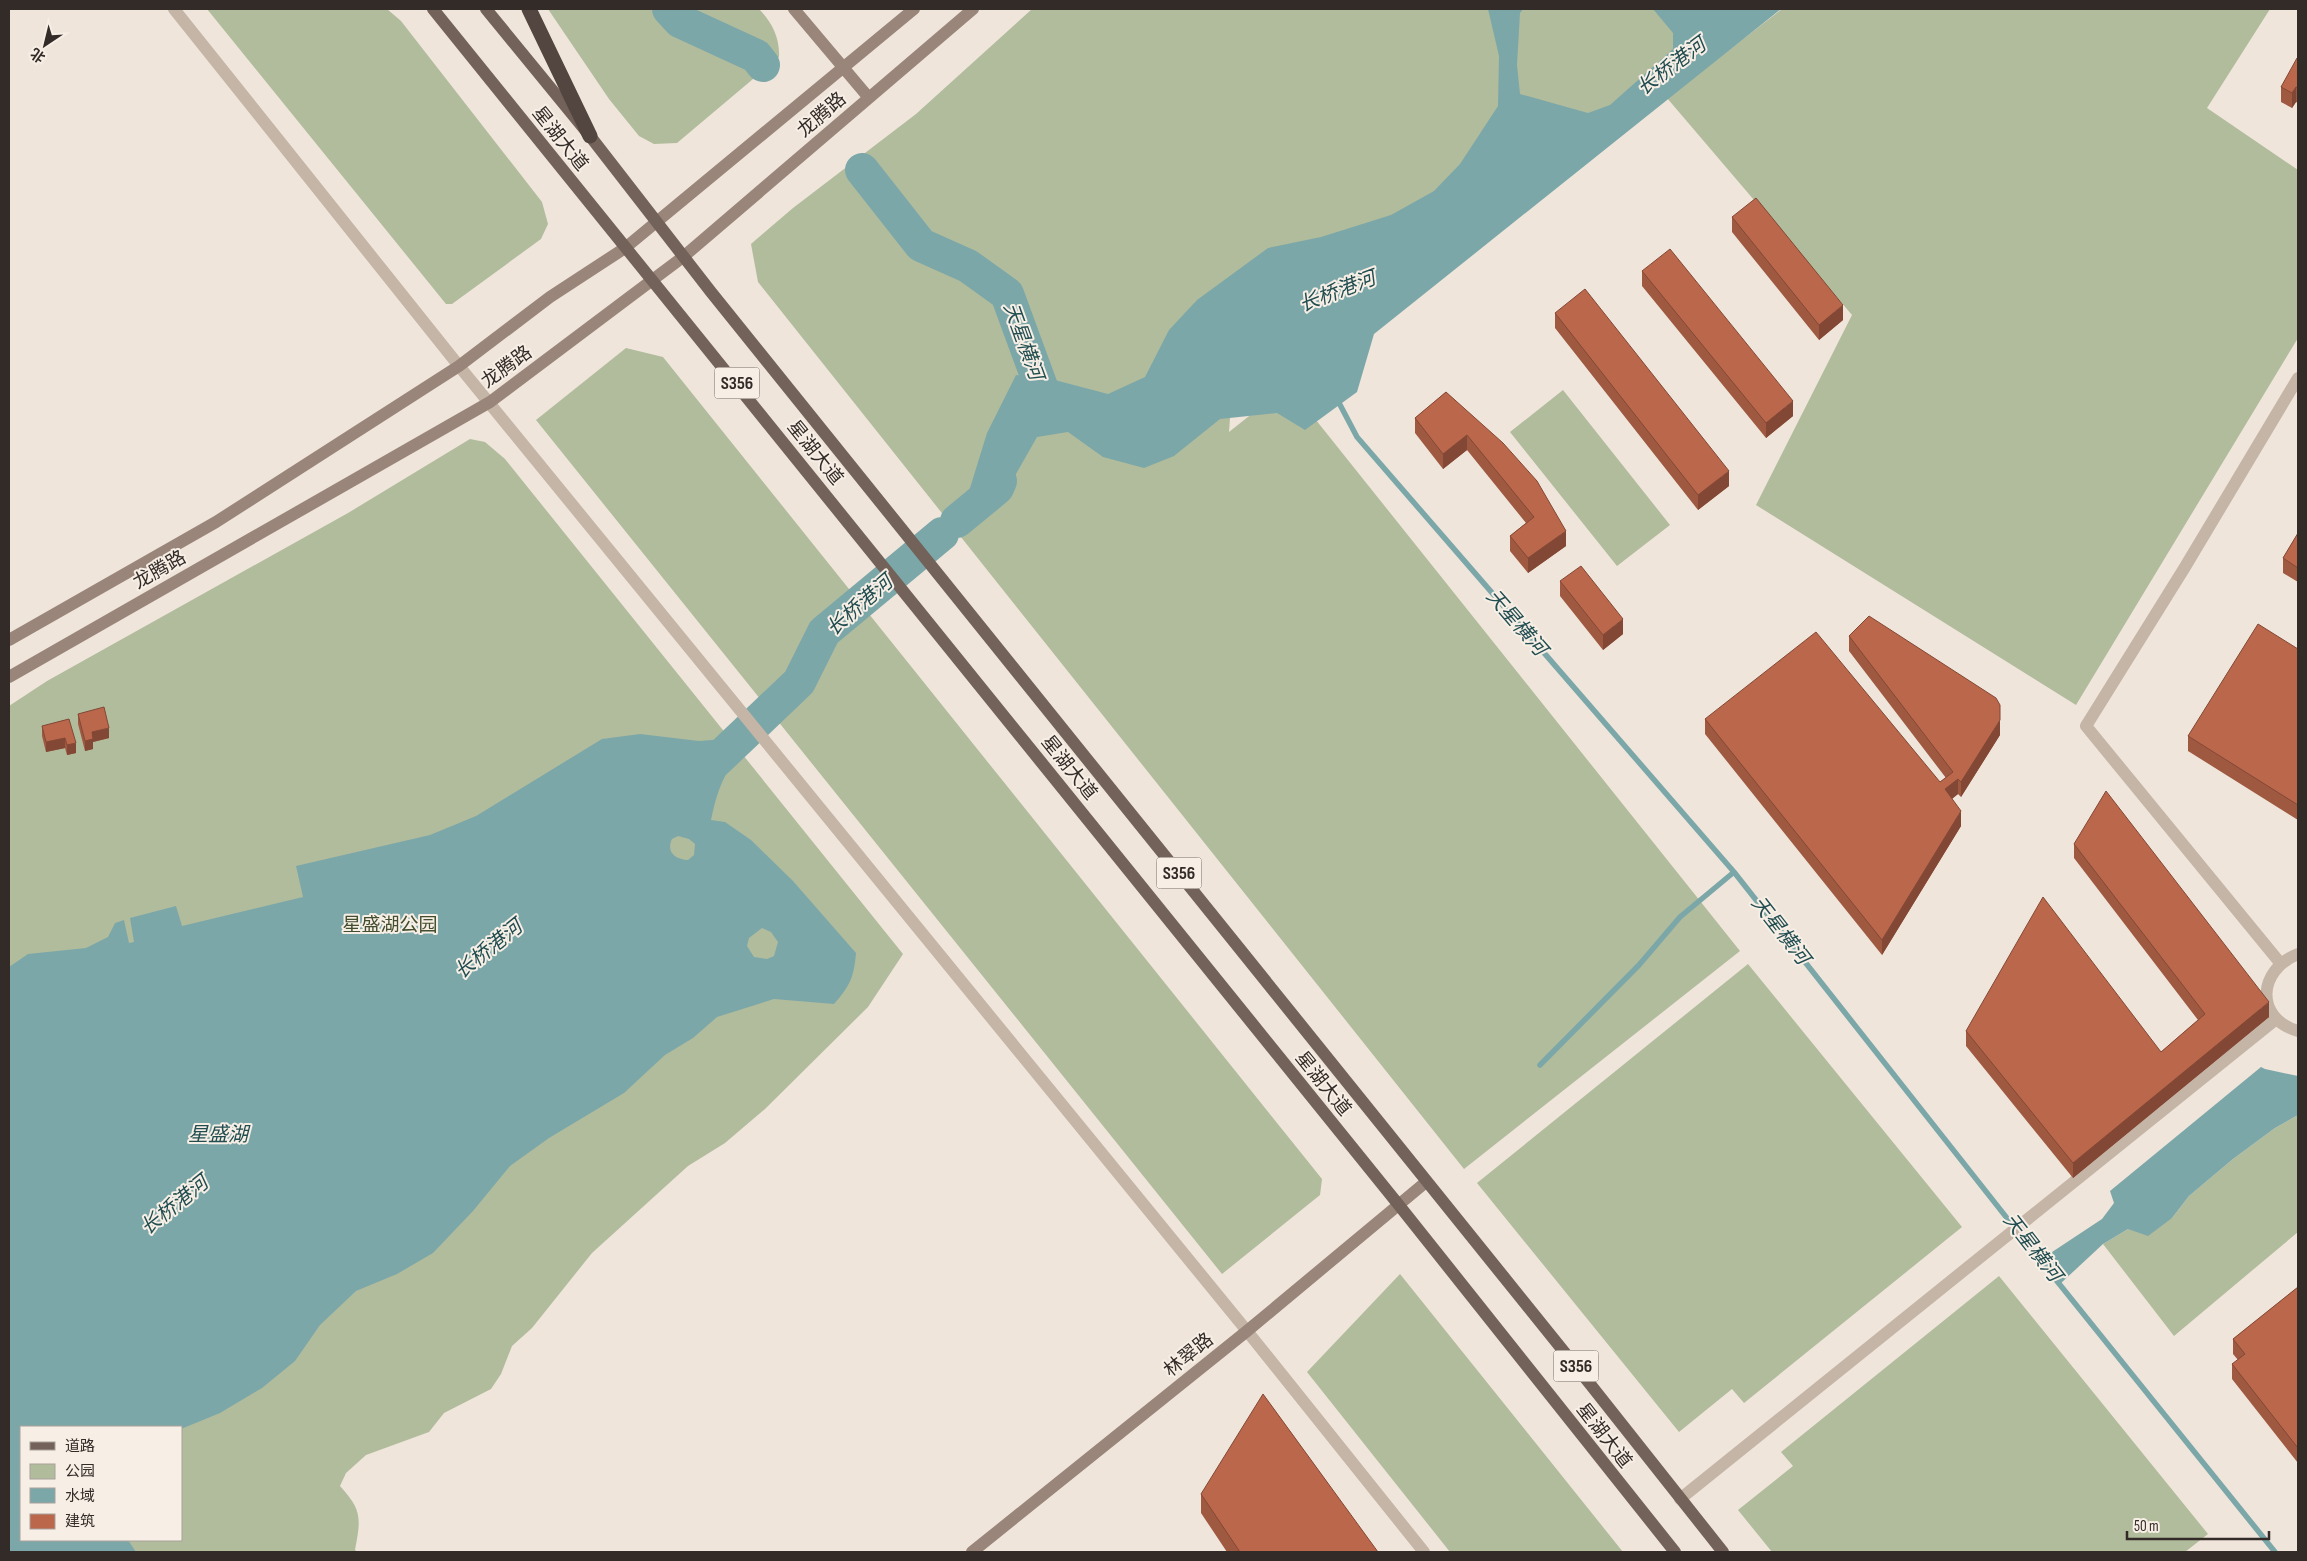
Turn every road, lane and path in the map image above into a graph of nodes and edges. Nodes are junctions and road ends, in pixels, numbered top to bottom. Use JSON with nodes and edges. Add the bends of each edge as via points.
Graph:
{"nodes":[{"id":1,"x":174,"y":9,"type":"edge"},
{"id":2,"x":433,"y":9,"type":"edge"},
{"id":3,"x":486,"y":9,"type":"edge"},
{"id":4,"x":529,"y":9,"type":"edge"},
{"id":5,"x":794,"y":9,"type":"edge"},
{"id":6,"x":914,"y":9,"type":"edge"},
{"id":7,"x":973,"y":9,"type":"edge"},
{"id":8,"x":843,"y":69,"type":"junction"},
{"id":9,"x":869,"y":98,"type":"junction"},
{"id":10,"x":590,"y":136,"type":"junction"},
{"id":11,"x":656,"y":221,"type":"junction"},
{"id":12,"x":625,"y":248,"type":"junction"},
{"id":13,"x":683,"y":257,"type":"junction"},
{"id":14,"x":654,"y":281,"type":"junction"},
{"id":15,"x":459,"y":366,"type":"junction"},
{"id":16,"x":2298,"y":378,"type":"edge"},
{"id":17,"x":490,"y":402,"type":"junction"},
{"id":18,"x":9,"y":640,"type":"edge"},
{"id":19,"x":9,"y":677,"type":"edge"},
{"id":20,"x":2298,"y":954,"type":"edge"},
{"id":21,"x":2281,"y":964,"type":"junction"},
{"id":22,"x":2275,"y":1020,"type":"junction"},
{"id":23,"x":2298,"y":1031,"type":"edge"},
{"id":24,"x":1426,"y":1182,"type":"junction"},
{"id":25,"x":1398,"y":1204,"type":"junction"},
{"id":26,"x":1247,"y":1330,"type":"junction"},
{"id":27,"x":1680,"y":1500,"type":"junction"},
{"id":28,"x":972,"y":1552,"type":"edge"},
{"id":29,"x":1424,"y":1552,"type":"edge"},
{"id":30,"x":1675,"y":1552,"type":"edge"},
{"id":31,"x":1722,"y":1552,"type":"edge"}],
"edges":[{"from":1,"to":15,"type":"street"},
{"from":2,"to":12,"type":"main road","name":"星湖大道","number":"S356"},
{"from":3,"to":10,"type":"main road","name":"星湖大道","number":"S356"},
{"from":4,"to":10,"type":"highway"},
{"from":5,"to":8,"type":"main road"},
{"from":6,"to":8,"type":"main road","name":"龙腾路"},
{"from":7,"to":9,"type":"main road","name":"龙腾路"},
{"from":8,"to":9,"type":"main road"},
{"from":8,"to":11,"type":"main road","name":"龙腾路"},
{"from":9,"to":13,"type":"main road","name":"龙腾路"},
{"from":10,"to":11,"type":"main road","name":"星湖大道","number":"S356"},
{"from":11,"to":12,"type":"main road","name":"龙腾路"},
{"from":11,"to":13,"type":"main road","name":"星湖大道","number":"S356"},
{"from":12,"to":14,"type":"main road","name":"星湖大道","number":"S356"},
{"from":12,"to":15,"type":"main road","name":"龙腾路","via":[[550,297]]},
{"from":13,"to":14,"type":"main road","name":"龙腾路"},
{"from":13,"to":24,"type":"main road","name":"星湖大道","number":"S356"},
{"from":14,"to":17,"type":"main road","name":"龙腾路"},
{"from":14,"to":25,"type":"main road","name":"星湖大道","number":"S356"},
{"from":15,"to":17,"type":"street"},
{"from":15,"to":18,"type":"main road","name":"龙腾路","via":[[216,522]]},
{"from":16,"to":21,"type":"street","via":[[2186,567],[2086,726]]},
{"from":17,"to":19,"type":"main road","name":"龙腾路"},
{"from":17,"to":26,"type":"street"},
{"from":20,"to":21,"type":"street"},
{"from":21,"to":22,"type":"street","via":[[2274,971],[2266,999]]},
{"from":22,"to":23,"type":"street"},
{"from":22,"to":27,"type":"street"},
{"from":24,"to":25,"type":"main road","name":"林翠路"},
{"from":24,"to":27,"type":"main road","name":"星湖大道","number":"S356"},
{"from":25,"to":26,"type":"main road","name":"林翠路"},
{"from":25,"to":30,"type":"main road","name":"星湖大道","number":"S356"},
{"from":26,"to":28,"type":"main road","name":"林翠路"},
{"from":26,"to":29,"type":"street"},
{"from":27,"to":31,"type":"main road","name":"星湖大道","number":"S356"}]}
